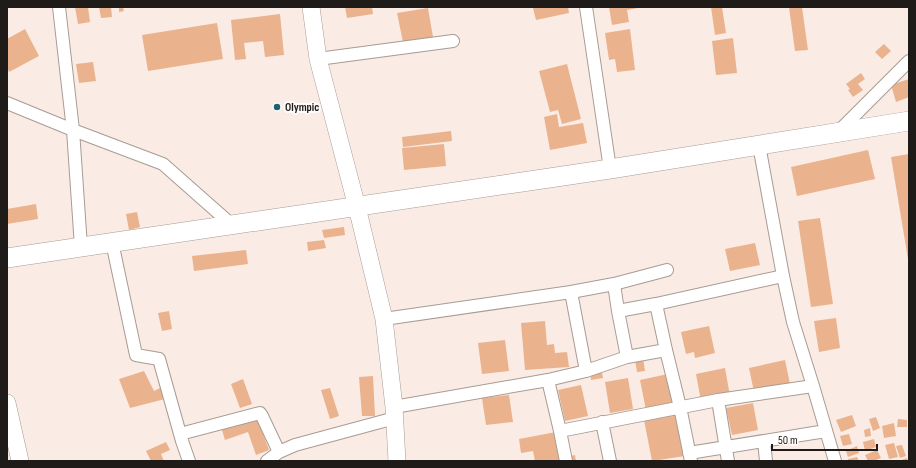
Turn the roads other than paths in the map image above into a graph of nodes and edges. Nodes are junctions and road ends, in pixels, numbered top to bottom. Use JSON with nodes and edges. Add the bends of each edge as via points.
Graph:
{"nodes":[{"id":1,"x":58,"y":7,"type":"edge"},
{"id":2,"x":311,"y":7,"type":"edge"},
{"id":3,"x":586,"y":7,"type":"edge"},
{"id":4,"x":454,"y":41,"type":"dead end"},
{"id":5,"x":318,"y":59,"type":"junction"},
{"id":6,"x":909,"y":61,"type":"edge"},
{"id":7,"x":7,"y":103,"type":"edge"},
{"id":8,"x":909,"y":121,"type":"edge"},
{"id":9,"x":73,"y":130,"type":"junction"},
{"id":10,"x":836,"y":134,"type":"junction"},
{"id":11,"x":760,"y":145,"type":"junction"},
{"id":12,"x":610,"y":169,"type":"junction"},
{"id":13,"x":356,"y":207,"type":"junction"},
{"id":14,"x":232,"y":225,"type":"junction"},
{"id":15,"x":112,"y":242,"type":"junction"},
{"id":16,"x":81,"y":247,"type":"junction"},
{"id":17,"x":7,"y":258,"type":"edge"},
{"id":18,"x":667,"y":270,"type":"dead end"},
{"id":19,"x":783,"y":276,"type":"junction"},
{"id":20,"x":614,"y":284,"type":"junction"},
{"id":21,"x":571,"y":292,"type":"junction"},
{"id":22,"x":656,"y":304,"type":"junction"},
{"id":23,"x":618,"y":311,"type":"junction"},
{"id":24,"x":384,"y":319,"type":"junction"},
{"id":25,"x":666,"y":350,"type":"junction"},
{"id":26,"x":627,"y":357,"type":"junction"},
{"id":27,"x":586,"y":370,"type":"junction"},
{"id":28,"x":548,"y":380,"type":"junction"},
{"id":29,"x":813,"y":386,"type":"junction"},
{"id":30,"x":718,"y":400,"type":"junction"},
{"id":31,"x":7,"y":403,"type":"edge"},
{"id":32,"x":680,"y":407,"type":"junction"},
{"id":33,"x":395,"y":412,"type":"junction"},
{"id":34,"x":602,"y":422,"type":"junction"},
{"id":35,"x":826,"y":431,"type":"junction"},
{"id":36,"x":560,"y":432,"type":"junction"},
{"id":37,"x":180,"y":434,"type":"junction"},
{"id":38,"x":764,"y":442,"type":"junction"},
{"id":39,"x":726,"y":448,"type":"junction"},
{"id":40,"x":279,"y":452,"type":"junction"},
{"id":41,"x":690,"y":457,"type":"edge"},
{"id":42,"x":20,"y":461,"type":"edge"},
{"id":43,"x":189,"y":461,"type":"edge"},
{"id":44,"x":267,"y":461,"type":"edge"},
{"id":45,"x":397,"y":461,"type":"edge"},
{"id":46,"x":566,"y":461,"type":"edge"},
{"id":47,"x":610,"y":461,"type":"edge"},
{"id":48,"x":728,"y":461,"type":"edge"},
{"id":49,"x":766,"y":461,"type":"edge"},
{"id":50,"x":835,"y":461,"type":"edge"}],
"edges":[{"from":1,"to":9,"type":"street"},
{"from":2,"to":5,"type":"street"},
{"from":3,"to":12,"type":"street"},
{"from":4,"to":5,"type":"street"},
{"from":5,"to":13,"type":"street"},
{"from":6,"to":10,"type":"street"},
{"from":7,"to":9,"type":"street"},
{"from":8,"to":10,"type":"main road"},
{"from":9,"to":14,"type":"street","via":[[163,164]]},
{"from":9,"to":16,"type":"street"},
{"from":10,"to":11,"type":"main road"},
{"from":11,"to":12,"type":"main road"},
{"from":11,"to":19,"type":"street"},
{"from":12,"to":13,"type":"main road"},
{"from":13,"to":14,"type":"main road"},
{"from":13,"to":24,"type":"street"},
{"from":14,"to":15,"type":"main road"},
{"from":15,"to":16,"type":"main road"},
{"from":15,"to":37,"type":"street","via":[[136,355],[159,359]]},
{"from":16,"to":17,"type":"main road"},
{"from":18,"to":20,"type":"street"},
{"from":19,"to":22,"type":"street"},
{"from":19,"to":29,"type":"street","via":[[793,322]]},
{"from":20,"to":21,"type":"street"},
{"from":20,"to":23,"type":"street"},
{"from":21,"to":24,"type":"street"},
{"from":21,"to":27,"type":"street"},
{"from":22,"to":23,"type":"street"},
{"from":22,"to":25,"type":"street"},
{"from":23,"to":26,"type":"street"},
{"from":24,"to":33,"type":"street"},
{"from":25,"to":26,"type":"street"},
{"from":25,"to":32,"type":"street"},
{"from":26,"to":27,"type":"street"},
{"from":27,"to":28,"type":"street"},
{"from":28,"to":33,"type":"street"},
{"from":28,"to":36,"type":"street"},
{"from":29,"to":30,"type":"street"},
{"from":29,"to":35,"type":"street"},
{"from":30,"to":32,"type":"street"},
{"from":30,"to":39,"type":"street"},
{"from":31,"to":42,"type":"street"},
{"from":32,"to":34,"type":"street"},
{"from":32,"to":41,"type":"street"},
{"from":33,"to":40,"type":"street"},
{"from":33,"to":45,"type":"street"},
{"from":34,"to":36,"type":"street"},
{"from":34,"to":47,"type":"street"},
{"from":35,"to":38,"type":"street"},
{"from":35,"to":50,"type":"street"},
{"from":36,"to":46,"type":"street"},
{"from":37,"to":40,"type":"street","via":[[260,413]]},
{"from":37,"to":43,"type":"street"},
{"from":38,"to":39,"type":"street"},
{"from":38,"to":49,"type":"street"},
{"from":39,"to":41,"type":"street"},
{"from":39,"to":48,"type":"street"},
{"from":40,"to":44,"type":"street"}]}
